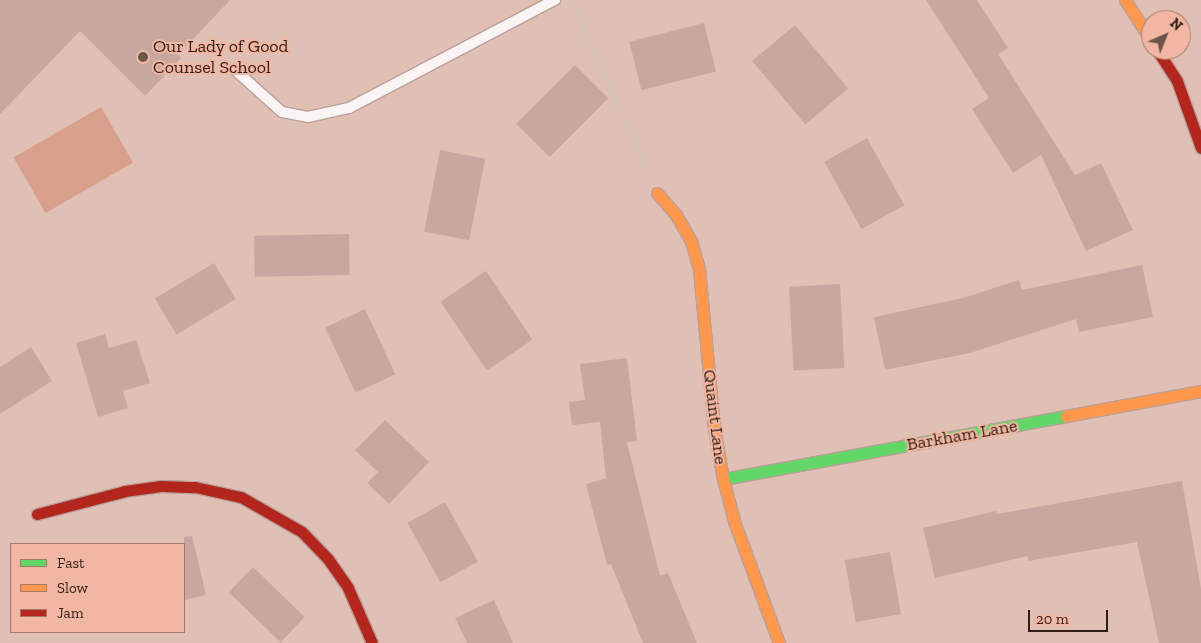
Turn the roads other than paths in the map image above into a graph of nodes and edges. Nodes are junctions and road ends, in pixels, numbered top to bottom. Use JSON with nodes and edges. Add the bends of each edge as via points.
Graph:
{"nodes":[{"id":1,"x":555,"y":0,"type":"edge"},
{"id":2,"x":1125,"y":0,"type":"edge"},
{"id":3,"x":1141,"y":25,"type":"edge"},
{"id":4,"x":1163,"y":60,"type":"edge"},
{"id":5,"x":234,"y":69,"type":"dead end"},
{"id":6,"x":1201,"y":148,"type":"edge"},
{"id":7,"x":657,"y":194,"type":"road end"},
{"id":8,"x":1201,"y":391,"type":"edge"},
{"id":9,"x":723,"y":479,"type":"junction"},
{"id":10,"x":37,"y":514,"type":"dead end"},
{"id":11,"x":372,"y":643,"type":"edge"},
{"id":12,"x":779,"y":643,"type":"edge"}],
"edges":[{"from":1,"to":5,"type":"lane","via":[[349,108],[324,114],[308,117],[282,112]]},
{"from":2,"to":3,"type":"street"},
{"from":4,"to":6,"type":"street","via":[[1177,81]]},
{"from":7,"to":9,"type":"street","name":"Quaint Lane","via":[[676,215],[691,241],[699,269],[714,428]]},
{"from":8,"to":9,"type":"street","name":"Barkham Lane"},
{"from":9,"to":12,"type":"street","name":"Quaint Lane"},
{"from":10,"to":11,"type":"street","via":[[125,491],[161,486],[195,487],[241,498],[272,512],[302,532],[328,558],[348,588]]}]}
